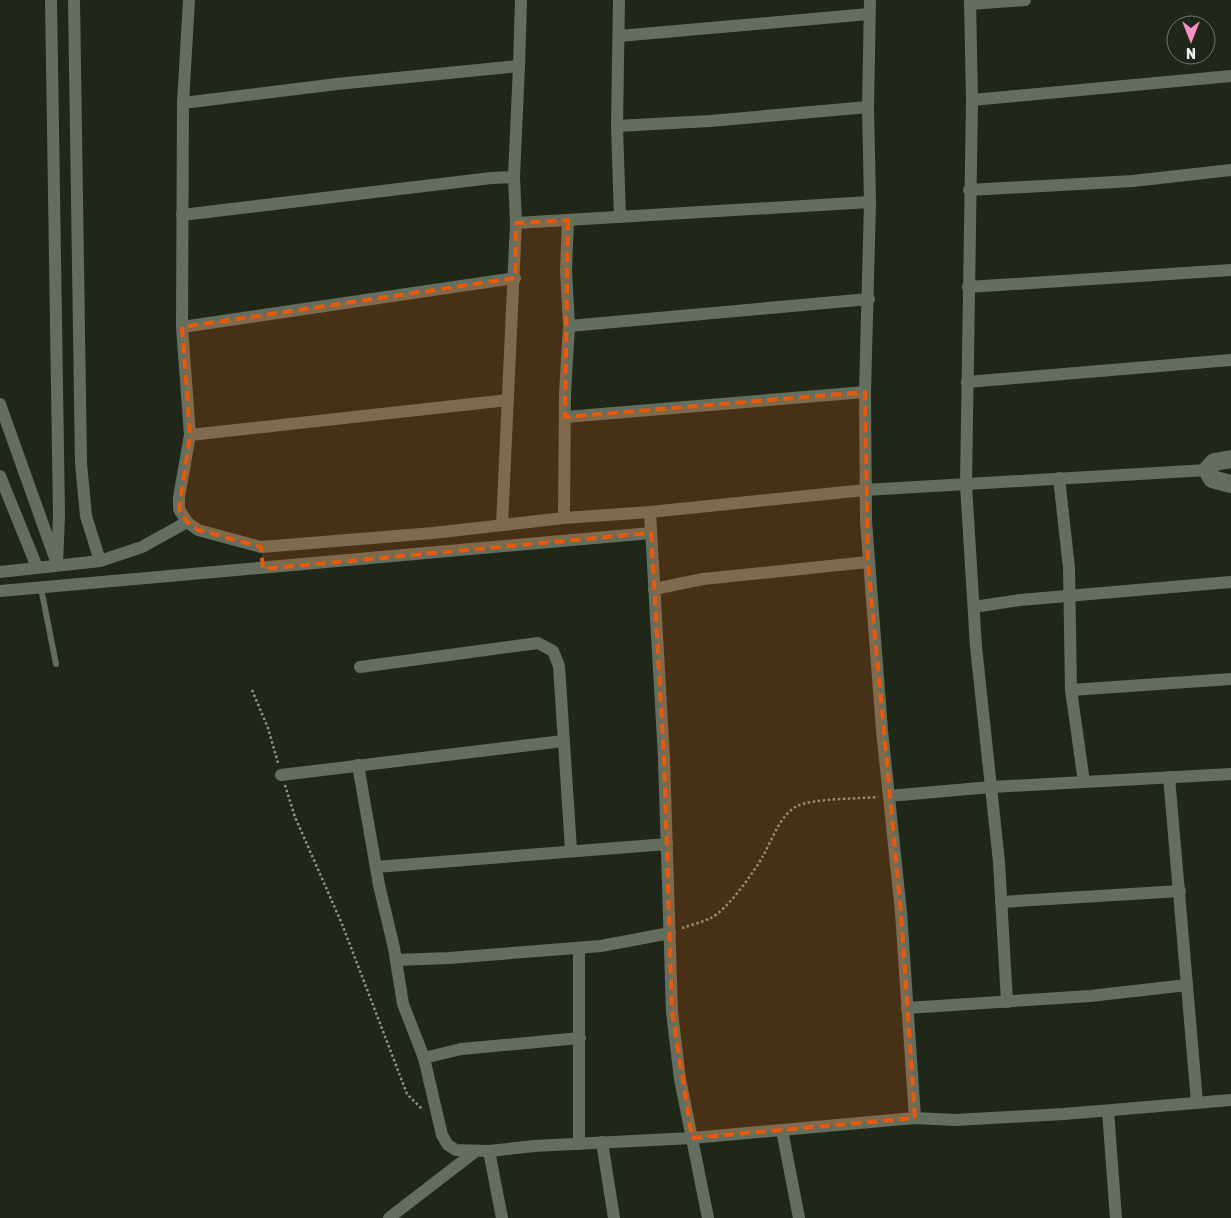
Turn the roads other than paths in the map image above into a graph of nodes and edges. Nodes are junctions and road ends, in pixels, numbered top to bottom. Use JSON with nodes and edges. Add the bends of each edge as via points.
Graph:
{"nodes":[{"id":1,"x":51,"y":0,"type":"edge"},
{"id":2,"x":74,"y":0,"type":"edge"},
{"id":3,"x":189,"y":0,"type":"edge"},
{"id":4,"x":521,"y":0,"type":"edge"},
{"id":5,"x":619,"y":0,"type":"edge"},
{"id":6,"x":870,"y":0,"type":"edge"},
{"id":7,"x":1025,"y":0,"type":"edge"},
{"id":8,"x":970,"y":2,"type":"edge"},
{"id":9,"x":869,"y":14,"type":"junction"},
{"id":10,"x":619,"y":36,"type":"junction"},
{"id":11,"x":519,"y":66,"type":"junction"},
{"id":12,"x":1231,"y":76,"type":"edge"},
{"id":13,"x":972,"y":100,"type":"junction"},
{"id":14,"x":183,"y":103,"type":"junction"},
{"id":15,"x":868,"y":107,"type":"junction"},
{"id":16,"x":618,"y":126,"type":"junction"},
{"id":17,"x":1231,"y":170,"type":"edge"},
{"id":18,"x":514,"y":177,"type":"junction"},
{"id":19,"x":969,"y":190,"type":"junction"},
{"id":20,"x":870,"y":202,"type":"junction"},
{"id":21,"x":182,"y":215,"type":"junction"},
{"id":22,"x":620,"y":217,"type":"junction"},
{"id":23,"x":568,"y":220,"type":"junction"},
{"id":24,"x":516,"y":223,"type":"junction"},
{"id":25,"x":55,"y":257,"type":"junction"},
{"id":26,"x":78,"y":257,"type":"junction"},
{"id":27,"x":1231,"y":270,"type":"edge"},
{"id":28,"x":515,"y":278,"type":"junction"},
{"id":29,"x":968,"y":287,"type":"junction"},
{"id":30,"x":869,"y":299,"type":"junction"},
{"id":31,"x":569,"y":326,"type":"junction"},
{"id":32,"x":182,"y":328,"type":"junction"},
{"id":33,"x":1231,"y":360,"type":"edge"},
{"id":34,"x":967,"y":382,"type":"junction"},
{"id":35,"x":865,"y":392,"type":"junction"},
{"id":36,"x":508,"y":400,"type":"junction"},
{"id":37,"x":0,"y":404,"type":"edge"},
{"id":38,"x":565,"y":417,"type":"junction"},
{"id":39,"x":190,"y":435,"type":"junction"},
{"id":40,"x":1231,"y":459,"type":"edge"},
{"id":41,"x":1207,"y":470,"type":"junction"},
{"id":42,"x":0,"y":476,"type":"edge"},
{"id":43,"x":1059,"y":478,"type":"junction"},
{"id":44,"x":1231,"y":484,"type":"edge"},
{"id":45,"x":966,"y":485,"type":"junction"},
{"id":46,"x":865,"y":490,"type":"junction"},
{"id":47,"x":650,"y":512,"type":"junction"},
{"id":48,"x":564,"y":518,"type":"junction"},
{"id":49,"x":187,"y":522,"type":"junction"},
{"id":50,"x":502,"y":525,"type":"junction"},
{"id":51,"x":651,"y":534,"type":"junction"},
{"id":52,"x":261,"y":546,"type":"junction"},
{"id":53,"x":100,"y":561,"type":"junction"},
{"id":54,"x":868,"y":562,"type":"junction"},
{"id":55,"x":57,"y":565,"type":"junction"},
{"id":56,"x":38,"y":567,"type":"junction"},
{"id":57,"x":263,"y":569,"type":"junction"},
{"id":58,"x":0,"y":572,"type":"edge"},
{"id":59,"x":1231,"y":582,"type":"edge"},
{"id":60,"x":41,"y":588,"type":"junction"},
{"id":61,"x":654,"y":589,"type":"junction"},
{"id":62,"x":0,"y":591,"type":"edge"},
{"id":63,"x":1070,"y":597,"type":"junction"},
{"id":64,"x":974,"y":607,"type":"junction"},
{"id":65,"x":56,"y":664,"type":"dead end"},
{"id":66,"x":360,"y":667,"type":"dead end"},
{"id":67,"x":1231,"y":679,"type":"edge"},
{"id":68,"x":1071,"y":690,"type":"junction"},
{"id":69,"x":563,"y":741,"type":"junction"},
{"id":70,"x":358,"y":765,"type":"junction"},
{"id":71,"x":1231,"y":774,"type":"edge"},
{"id":72,"x":281,"y":775,"type":"road end"},
{"id":73,"x":1169,"y":777,"type":"junction"},
{"id":74,"x":1084,"y":782,"type":"junction"},
{"id":75,"x":990,"y":787,"type":"junction"},
{"id":76,"x":889,"y":796,"type":"junction"},
{"id":77,"x":667,"y":844,"type":"junction"},
{"id":78,"x":572,"y":850,"type":"junction"},
{"id":79,"x":376,"y":867,"type":"junction"},
{"id":80,"x":1180,"y":890,"type":"junction"},
{"id":81,"x":1002,"y":902,"type":"junction"},
{"id":82,"x":670,"y":933,"type":"junction"},
{"id":83,"x":579,"y":948,"type":"junction"},
{"id":84,"x":396,"y":960,"type":"junction"},
{"id":85,"x":1187,"y":985,"type":"junction"},
{"id":86,"x":1007,"y":1002,"type":"junction"},
{"id":87,"x":907,"y":1008,"type":"junction"},
{"id":88,"x":580,"y":1038,"type":"junction"},
{"id":89,"x":424,"y":1058,"type":"junction"},
{"id":90,"x":1231,"y":1100,"type":"edge"},
{"id":91,"x":1197,"y":1102,"type":"junction"},
{"id":92,"x":1108,"y":1111,"type":"junction"},
{"id":93,"x":915,"y":1118,"type":"junction"},
{"id":94,"x":782,"y":1130,"type":"junction"},
{"id":95,"x":692,"y":1138,"type":"junction"},
{"id":96,"x":602,"y":1142,"type":"junction"},
{"id":97,"x":579,"y":1144,"type":"junction"},
{"id":98,"x":482,"y":1151,"type":"junction"},
{"id":99,"x":390,"y":1218,"type":"edge"},
{"id":100,"x":502,"y":1218,"type":"edge"},
{"id":101,"x":614,"y":1218,"type":"edge"},
{"id":102,"x":708,"y":1218,"type":"edge"},
{"id":103,"x":799,"y":1218,"type":"edge"},
{"id":104,"x":1116,"y":1218,"type":"edge"}],
"edges":[{"from":1,"to":25,"type":"street"},
{"from":2,"to":26,"type":"street"},
{"from":3,"to":14,"type":"street"},
{"from":4,"to":11,"type":"street"},
{"from":5,"to":10,"type":"street"},
{"from":6,"to":9,"type":"street"},
{"from":7,"to":8,"type":"street"},
{"from":8,"to":13,"type":"street"},
{"from":9,"to":10,"type":"street"},
{"from":9,"to":15,"type":"street"},
{"from":10,"to":16,"type":"street"},
{"from":11,"to":14,"type":"street"},
{"from":11,"to":18,"type":"street"},
{"from":12,"to":13,"type":"street"},
{"from":13,"to":19,"type":"street"},
{"from":14,"to":21,"type":"street"},
{"from":15,"to":16,"type":"street"},
{"from":15,"to":20,"type":"street"},
{"from":16,"to":22,"type":"street"},
{"from":17,"to":19,"type":"street","via":[[1133,180]]},
{"from":18,"to":21,"type":"street"},
{"from":18,"to":24,"type":"street"},
{"from":19,"to":29,"type":"street"},
{"from":20,"to":22,"type":"street"},
{"from":20,"to":30,"type":"street"},
{"from":21,"to":32,"type":"street"},
{"from":22,"to":23,"type":"street"},
{"from":23,"to":24,"type":"street"},
{"from":23,"to":31,"type":"street"},
{"from":24,"to":28,"type":"street"},
{"from":25,"to":26,"type":"street"},
{"from":25,"to":55,"type":"street","via":[[60,514]]},
{"from":26,"to":53,"type":"street","via":[[81,463],[86,516]]},
{"from":27,"to":29,"type":"street"},
{"from":28,"to":32,"type":"street"},
{"from":28,"to":36,"type":"street"},
{"from":29,"to":34,"type":"street"},
{"from":30,"to":31,"type":"street"},
{"from":30,"to":35,"type":"street"},
{"from":31,"to":38,"type":"street"},
{"from":32,"to":39,"type":"street"},
{"from":33,"to":34,"type":"street"},
{"from":34,"to":45,"type":"street"},
{"from":35,"to":38,"type":"street"},
{"from":35,"to":46,"type":"street"},
{"from":36,"to":39,"type":"street"},
{"from":36,"to":50,"type":"street"},
{"from":37,"to":55,"type":"street"},
{"from":38,"to":48,"type":"street"},
{"from":39,"to":49,"type":"street","via":[[179,497],[179,509]]},
{"from":40,"to":41,"type":"street","via":[[1214,462]]},
{"from":41,"to":43,"type":"street"},
{"from":41,"to":44,"type":"street","via":[[1212,479]]},
{"from":42,"to":56,"type":"street"},
{"from":43,"to":45,"type":"street"},
{"from":43,"to":63,"type":"street"},
{"from":45,"to":46,"type":"street"},
{"from":45,"to":64,"type":"street"},
{"from":46,"to":47,"type":"street"},
{"from":46,"to":54,"type":"street"},
{"from":47,"to":48,"type":"street"},
{"from":47,"to":51,"type":"street"},
{"from":48,"to":50,"type":"street"},
{"from":49,"to":52,"type":"street","via":[[198,530]]},
{"from":49,"to":53,"type":"street","via":[[142,547]]},
{"from":50,"to":52,"type":"street"},
{"from":51,"to":57,"type":"street"},
{"from":51,"to":61,"type":"street"},
{"from":52,"to":57,"type":"street"},
{"from":53,"to":55,"type":"street"},
{"from":54,"to":61,"type":"street","via":[[703,578]]},
{"from":54,"to":76,"type":"street"},
{"from":55,"to":56,"type":"street"},
{"from":56,"to":58,"type":"street"},
{"from":57,"to":60,"type":"street"},
{"from":59,"to":63,"type":"street"},
{"from":60,"to":62,"type":"street"},
{"from":60,"to":65,"type":"lane"},
{"from":61,"to":77,"type":"street"},
{"from":63,"to":64,"type":"street"},
{"from":63,"to":68,"type":"street"},
{"from":64,"to":75,"type":"street"},
{"from":66,"to":69,"type":"street","via":[[538,643],[553,651],[559,666]]},
{"from":67,"to":68,"type":"street"},
{"from":68,"to":74,"type":"street"},
{"from":69,"to":70,"type":"street"},
{"from":69,"to":78,"type":"street"},
{"from":70,"to":72,"type":"street"},
{"from":70,"to":79,"type":"street"},
{"from":71,"to":73,"type":"street"},
{"from":73,"to":74,"type":"street"},
{"from":73,"to":80,"type":"street"},
{"from":74,"to":75,"type":"street"},
{"from":75,"to":76,"type":"street"},
{"from":75,"to":81,"type":"street"},
{"from":76,"to":87,"type":"street"},
{"from":77,"to":78,"type":"street"},
{"from":77,"to":82,"type":"street"},
{"from":78,"to":79,"type":"street"},
{"from":79,"to":84,"type":"street"},
{"from":80,"to":81,"type":"street"},
{"from":80,"to":85,"type":"street"},
{"from":81,"to":86,"type":"street"},
{"from":82,"to":83,"type":"street"},
{"from":82,"to":95,"type":"street","via":[[672,1012],[680,1079]]},
{"from":83,"to":84,"type":"street"},
{"from":83,"to":88,"type":"street"},
{"from":84,"to":89,"type":"street","via":[[403,1004]]},
{"from":85,"to":86,"type":"street"},
{"from":85,"to":91,"type":"street"},
{"from":86,"to":87,"type":"street"},
{"from":87,"to":93,"type":"street"},
{"from":88,"to":89,"type":"street","via":[[460,1048]]},
{"from":88,"to":97,"type":"street"},
{"from":89,"to":98,"type":"street","via":[[436,1119],[448,1145],[456,1150]]},
{"from":90,"to":91,"type":"street"},
{"from":91,"to":92,"type":"street"},
{"from":92,"to":93,"type":"street","via":[[955,1120]]},
{"from":92,"to":104,"type":"street"},
{"from":93,"to":94,"type":"street"},
{"from":94,"to":95,"type":"street"},
{"from":94,"to":103,"type":"street"},
{"from":95,"to":96,"type":"street"},
{"from":95,"to":102,"type":"street"},
{"from":96,"to":97,"type":"street"},
{"from":96,"to":101,"type":"street"},
{"from":97,"to":98,"type":"street"},
{"from":98,"to":99,"type":"street"},
{"from":98,"to":100,"type":"street"}]}
